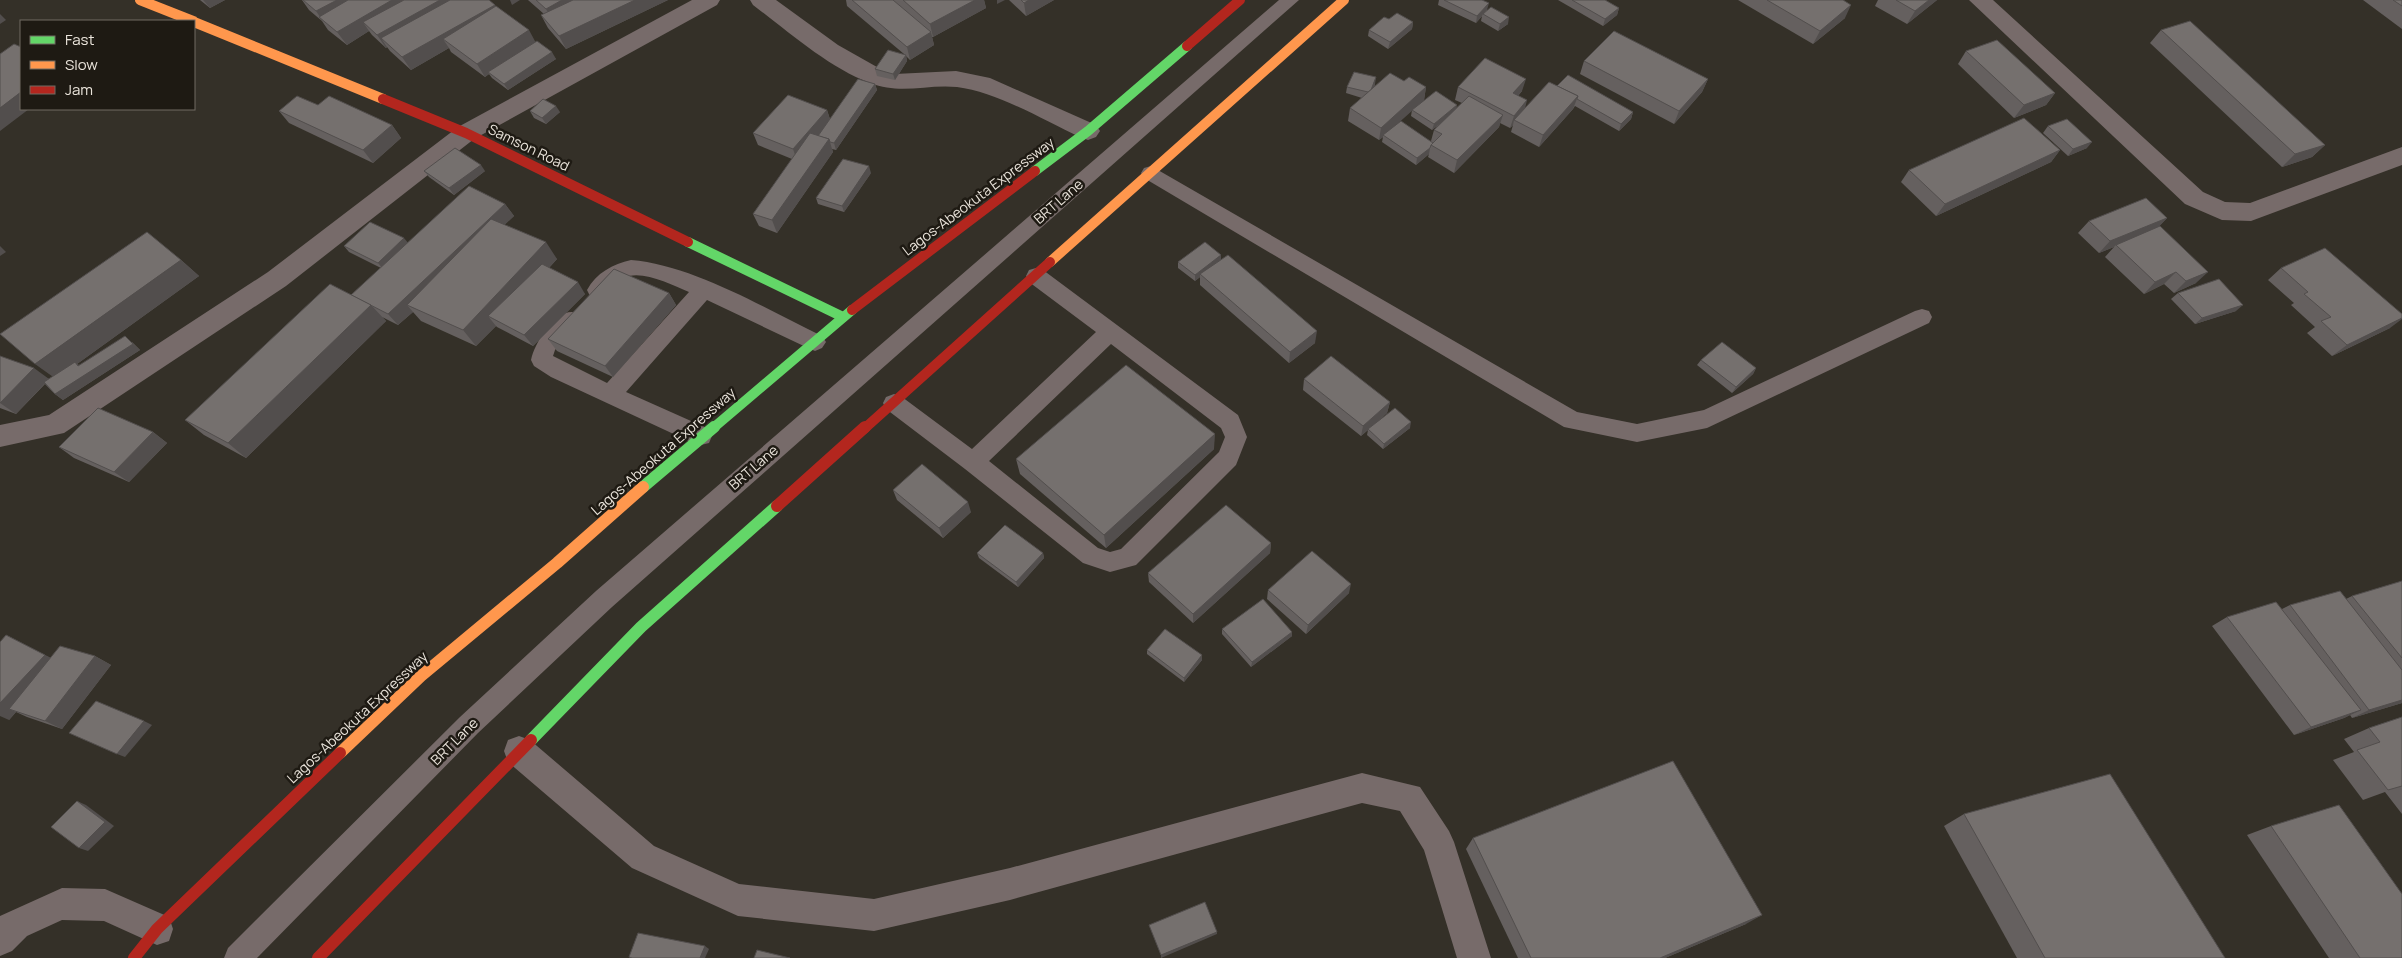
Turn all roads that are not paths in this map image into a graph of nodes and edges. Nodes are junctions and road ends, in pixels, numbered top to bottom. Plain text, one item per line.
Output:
1 (140, 0) edge
2 (708, 0) edge
3 (761, 0) edge
4 (1240, 0) edge
5 (1290, 0) edge
6 (1344, 0) edge
7 (1980, 0) edge
8 (190, 20) edge
9 (195, 22) edge
10 (1088, 131) junction
11 (466, 132) junction
12 (2402, 156) edge
13 (1151, 173) junction
14 (1036, 276) junction
15 (703, 290) junction
16 (843, 317) junction
17 (1922, 317) dead end
18 (1109, 333) junction
19 (815, 342) junction
20 (611, 393) junction
21 (894, 404) junction
22 (0, 436) edge
23 (701, 436) junction
24 (973, 462) junction
25 (525, 744) junction
26 (157, 929) junction
27 (0, 939) edge
28 (134, 958) edge
29 (238, 958) edge
30 (318, 958) edge
31 (1474, 958) edge

1 - 8 main road, Samson Road
2 - 11 street
3 - 10 street
4 - 10 main road, Lagos-Abeokuta Expressway
5 - 29 lane, BRT Lane
6 - 13 main road
7 - 12 street
9 - 11 main road, Samson Road
10 - 16 main road, Lagos-Abeokuta Expressway
11 - 16 main road, Samson Road
11 - 22 street
13 - 14 main road
13 - 17 lane
14 - 18 lane
14 - 21 main road
15 - 19 lane
15 - 20 lane
15 - 20 lane
16 - 19 main road, Lagos-Abeokuta Expressway
18 - 24 lane
18 - 24 lane
19 - 23 main road, Lagos-Abeokuta Expressway
20 - 23 lane
21 - 24 lane
21 - 25 main road
23 - 26 main road, Lagos-Abeokuta Expressway
25 - 30 main road
25 - 31 street
26 - 27 street
26 - 28 main road, Lagos-Abeokuta Expressway

